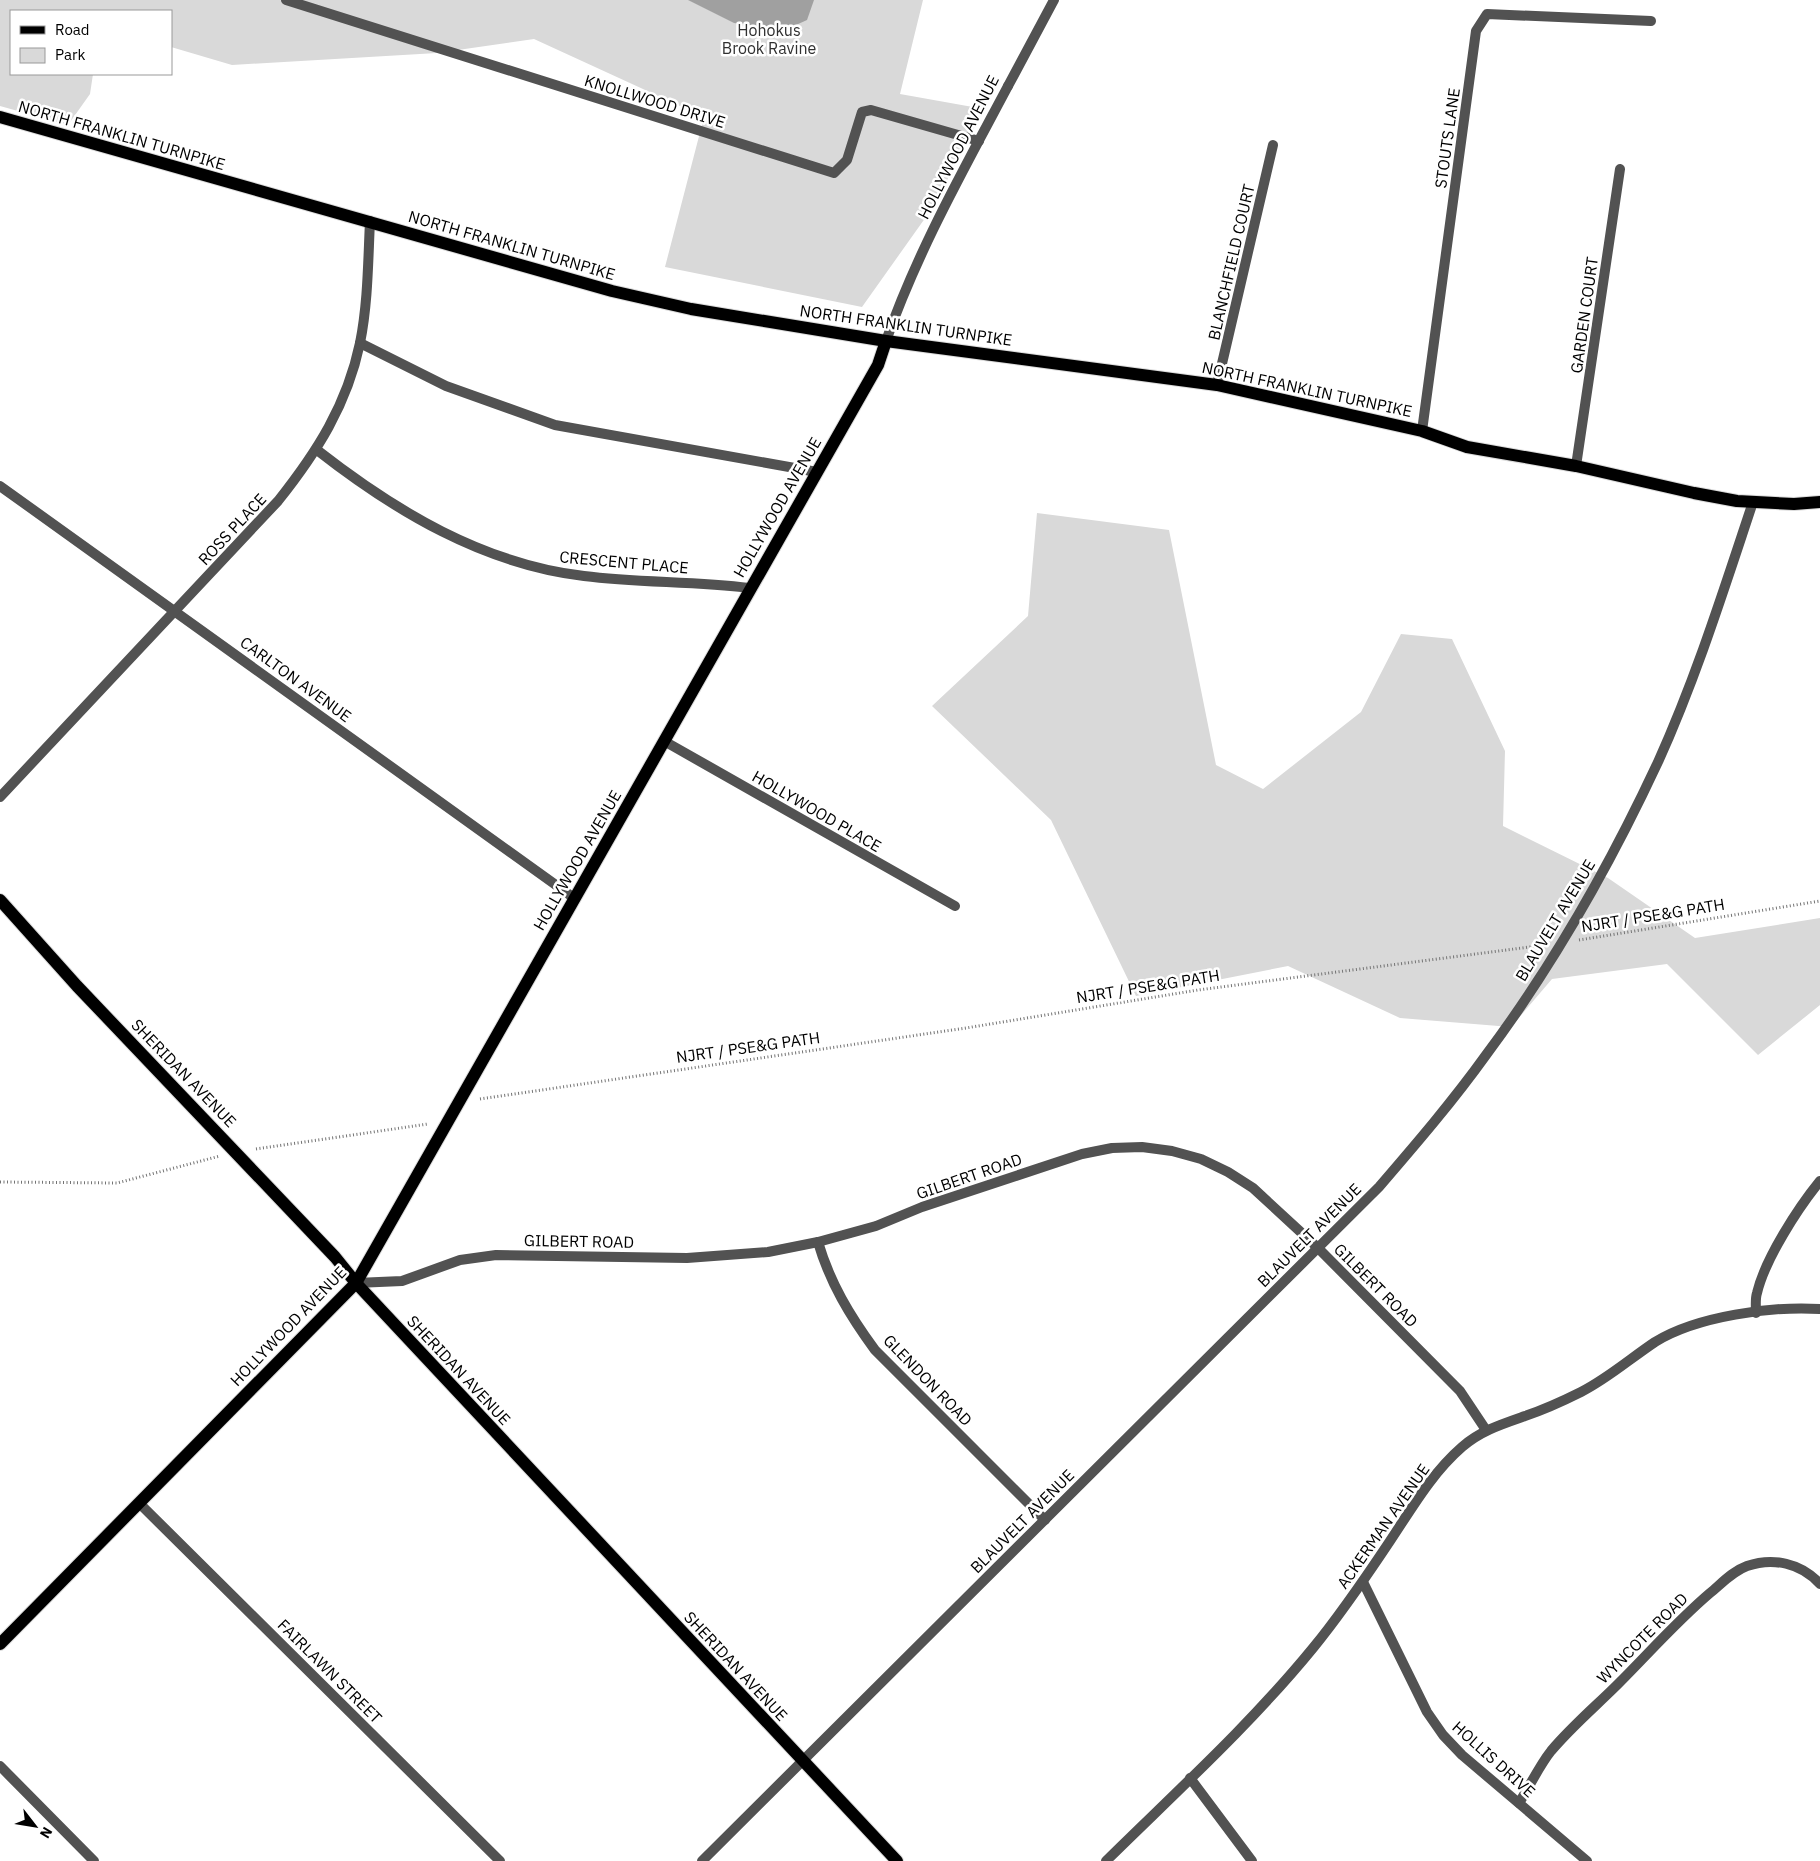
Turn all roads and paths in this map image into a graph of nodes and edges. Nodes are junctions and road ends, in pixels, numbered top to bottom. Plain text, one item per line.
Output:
1 (286, 0) edge
2 (1054, 0) edge
3 (1651, 21) dead end
4 (0, 117) edge
5 (979, 141) junction
6 (1273, 145) dead end
7 (1620, 168) dead end
8 (370, 221) junction
9 (886, 342) junction
10 (360, 343) junction
11 (1217, 385) junction
12 (1422, 431) junction
13 (317, 450) junction
14 (1576, 466) junction
15 (817, 472) junction
16 (0, 486) edge
17 (1753, 502) junction
18 (1820, 502) edge
19 (749, 588) junction
20 (176, 612) junction
21 (664, 741) junction
22 (0, 797) edge
23 (574, 898) junction
24 (0, 900) edge
25 (1820, 900) edge
26 (954, 906) dead end
27 (1561, 942) junction
28 (480, 1099) dead end
29 (428, 1124) dead end
30 (256, 1149) dead end
31 (220, 1156) dead end
32 (1820, 1180) edge
33 (0, 1182) edge
34 (818, 1242) junction
35 (1318, 1248) junction
36 (356, 1283) junction
37 (1820, 1309) edge
38 (1756, 1313) junction
39 (1486, 1430) junction
40 (139, 1503) junction
41 (1045, 1520) junction
42 (1363, 1582) junction
43 (1820, 1584) edge
44 (0, 1644) edge
45 (803, 1761) junction
46 (0, 1766) edge
47 (1190, 1778) junction
48 (1520, 1803) junction
49 (94, 1861) edge
50 (500, 1861) edge
51 (702, 1861) edge
52 (897, 1861) edge
53 (1106, 1861) edge
54 (1252, 1861) edge
55 (1587, 1861) edge

1 - 5 street, KNOLLWOOD DRIVE
2 - 5 street, HOLLYWOOD AVENUE
3 - 12 street, STOUTS LANE
4 - 8 main road, NORTH FRANKLIN TURNPIKE
5 - 9 street, HOLLYWOOD AVENUE
6 - 11 street, BLANCHFIELD COURT
7 - 14 street, GARDEN COURT
8 - 9 main road, NORTH FRANKLIN TURNPIKE
8 - 10 street, ROSS PLACE
9 - 11 main road, NORTH FRANKLIN TURNPIKE
9 - 15 main road, HOLLYWOOD AVENUE
10 - 13 street, ROSS PLACE
10 - 15 street
11 - 12 main road, NORTH FRANKLIN TURNPIKE
12 - 14 main road, NORTH FRANKLIN TURNPIKE
13 - 19 street, CRESCENT PLACE
13 - 20 street, ROSS PLACE
14 - 17 main road, NORTH FRANKLIN TURNPIKE
15 - 19 main road, HOLLYWOOD AVENUE
16 - 20 street, CARLTON AVENUE
17 - 18 main road, NORTH FRANKLIN TURNPIKE
17 - 27 street, BLAUVELT AVENUE
19 - 21 main road, HOLLYWOOD AVENUE
20 - 22 street, ROSS PLACE
20 - 23 street, CARLTON AVENUE
21 - 23 main road, HOLLYWOOD AVENUE
21 - 26 street, HOLLYWOOD PLACE
23 - 36 main road, HOLLYWOOD AVENUE
24 - 36 main road, SHERIDAN AVENUE
25 - 27 path, NJRT / PSE&G PATH
27 - 28 path, NJRT / PSE&G PATH
27 - 35 street, BLAUVELT AVENUE
29 - 30 path
31 - 33 path
32 - 38 street
34 - 35 street, GILBERT ROAD
34 - 36 street, GILBERT ROAD
34 - 41 street, GLENDON ROAD
35 - 39 street, GILBERT ROAD
35 - 41 street, BLAUVELT AVENUE
36 - 40 main road, HOLLYWOOD AVENUE
36 - 45 main road, SHERIDAN AVENUE
37 - 38 street, ACKERMAN AVENUE
38 - 39 street, ACKERMAN AVENUE
39 - 42 street, ACKERMAN AVENUE
40 - 44 main road, HOLLYWOOD AVENUE
40 - 50 street, FAIRLAWN STREET
41 - 45 street, BLAUVELT AVENUE
42 - 47 street, ACKERMAN AVENUE
42 - 48 street, HOLLIS DRIVE
43 - 48 street, WYNCOTE ROAD
45 - 51 street, BLAUVELT AVENUE
45 - 52 main road, SHERIDAN AVENUE
46 - 49 street
47 - 53 street, ACKERMAN AVENUE
47 - 54 street
48 - 55 street, HOLLIS DRIVE

